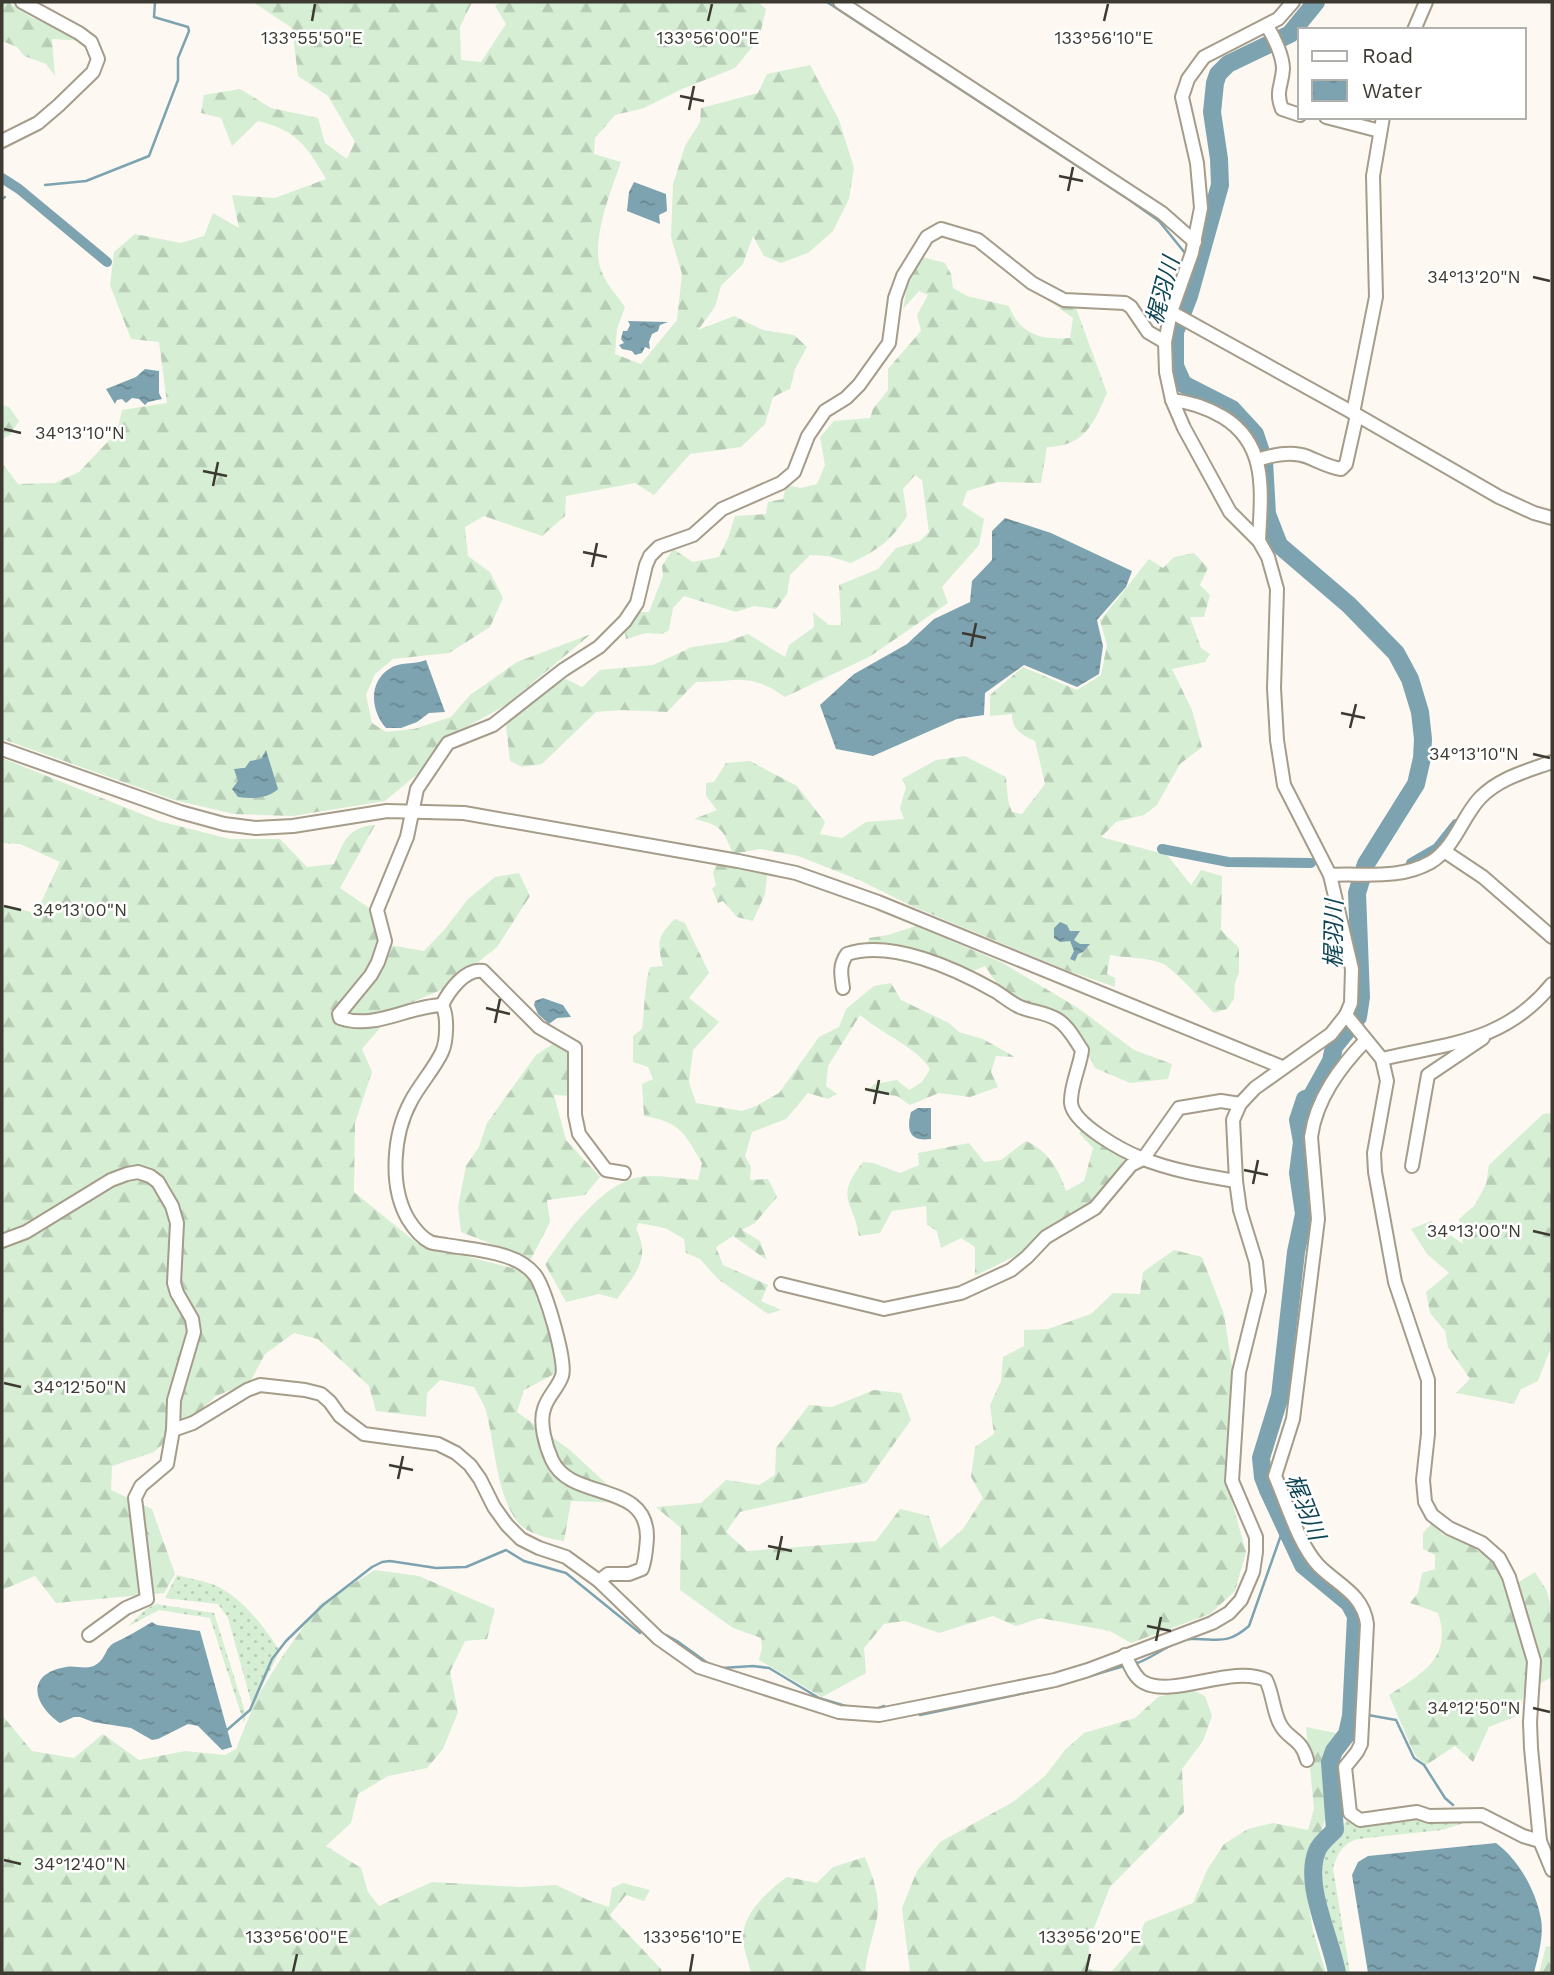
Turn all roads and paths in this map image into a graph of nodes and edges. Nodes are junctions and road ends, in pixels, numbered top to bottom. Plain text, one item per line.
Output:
1 (22, 2) edge
2 (840, 2) edge
3 (1293, 2) edge
4 (1426, 2) edge
5 (1414, 28) edge
6 (1269, 29) junction
7 (1298, 115) edge
8 (1334, 119) edge
9 (1383, 119) edge
10 (1380, 131) junction
11 (2, 141) edge
12 (1195, 242) junction
13 (1173, 313) junction
14 (1165, 342) junction
15 (1172, 400) junction
16 (1355, 414) junction
17 (1258, 459) junction
18 (1552, 518) edge
19 (1258, 541) junction
20 (2, 749) edge
21 (1552, 762) edge
22 (411, 812) junction
23 (1444, 851) junction
24 (1330, 875) junction
25 (1552, 937) edge
26 (1552, 984) edge
27 (844, 988) dead end
28 (442, 1005) junction
29 (1348, 1019) junction
30 (1489, 1034) junction
31 (1365, 1038) junction
32 (1382, 1059) junction
33 (1282, 1067) junction
34 (1240, 1104) junction
35 (1143, 1159) junction
36 (1412, 1166) dead end
37 (624, 1173) dead end
38 (1236, 1181) junction
39 (2, 1241) edge
40 (781, 1284) dead end
41 (173, 1430) junction
42 (599, 1581) junction
43 (89, 1635) dead end
44 (1128, 1662) junction
45 (1307, 1760) dead end
46 (1540, 1841) junction
47 (1552, 1870) edge

1 - 11 street
2 - 12 street
3 - 6 street
4 - 5 street
6 - 7 street
6 - 12 street
8 - 10 street
9 - 10 street
10 - 16 street
12 - 13 street
13 - 14 street
13 - 16 street
14 - 15 street
14 - 22 street
15 - 17 street
15 - 19 street
16 - 17 street
16 - 18 street
17 - 19 street
19 - 24 street
20 - 22 street
21 - 23 street
22 - 28 street
22 - 33 street
23 - 24 street
23 - 25 street
24 - 29 street
26 - 30 street
27 - 35 street
28 - 37 street
28 - 42 street
29 - 31 street
29 - 33 street
30 - 32 street
30 - 36 street
31 - 32 street
31 - 46 street
32 - 46 street
33 - 34 street
34 - 35 street
34 - 38 street
35 - 38 street
35 - 40 street
38 - 44 street
39 - 41 street
41 - 42 street
41 - 43 street
42 - 44 street
44 - 45 street
46 - 47 street

